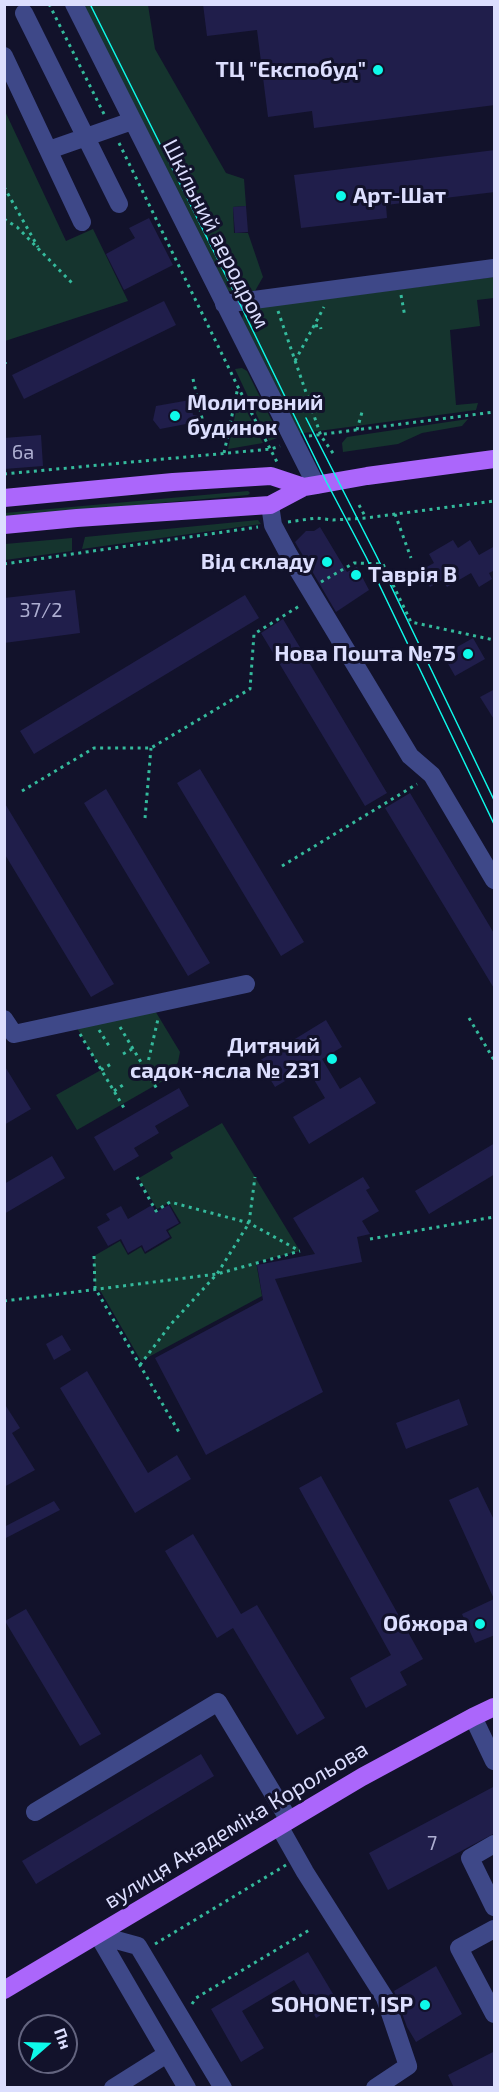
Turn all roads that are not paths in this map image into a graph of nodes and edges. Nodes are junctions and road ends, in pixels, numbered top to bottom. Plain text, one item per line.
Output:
1 (74, 4) edge
2 (24, 13) dead end
3 (4, 56) edge
4 (132, 121) junction
5 (86, 138) junction
6 (49, 150) junction
7 (119, 204) dead end
8 (82, 222) dead end
9 (495, 268) edge
10 (224, 304) junction
11 (495, 459) edge
12 (310, 486) junction
13 (4, 498) edge
14 (270, 505) junction
15 (4, 525) edge
16 (495, 880) edge
17 (246, 984) dead end
18 (9, 1027) edge
19 (495, 1707) edge
20 (473, 1717) junction
21 (495, 1761) edge
22 (35, 1812) dead end
23 (284, 1823) junction
24 (495, 1844) edge
25 (495, 1907) edge
26 (495, 1929) edge
27 (98, 1935) junction
28 (4, 1990) edge
29 (495, 2014) edge
30 (182, 2020) junction
31 (156, 2035) junction
32 (167, 2054) junction
33 (113, 2088) edge
34 (187, 2088) edge
35 (223, 2088) edge
36 (375, 2088) edge

1 - 4 street, Шкільний аеродром
2 - 5 street
3 - 6 street
4 - 5 street
4 - 10 street, Шкільний аеродром
5 - 6 street
5 - 7 street
6 - 8 street
9 - 10 street
10 - 12 street, Шкільний аеродром
11 - 12 main road
12 - 13 main road
12 - 14 main road
14 - 15 main road
14 - 16 street
17 - 18 street
19 - 20 main road, вулиця Академіка Корольова
20 - 21 street
20 - 23 main road, вулиця Академіка Корольова
22 - 23 street
23 - 27 main road, вулиця Академіка Корольова
23 - 36 street
24 - 25 street
26 - 29 street
27 - 28 main road, вулиця Академіка Корольова
27 - 30 street
27 - 31 street
30 - 31 street
30 - 35 street
31 - 32 street
32 - 33 street
32 - 34 street

